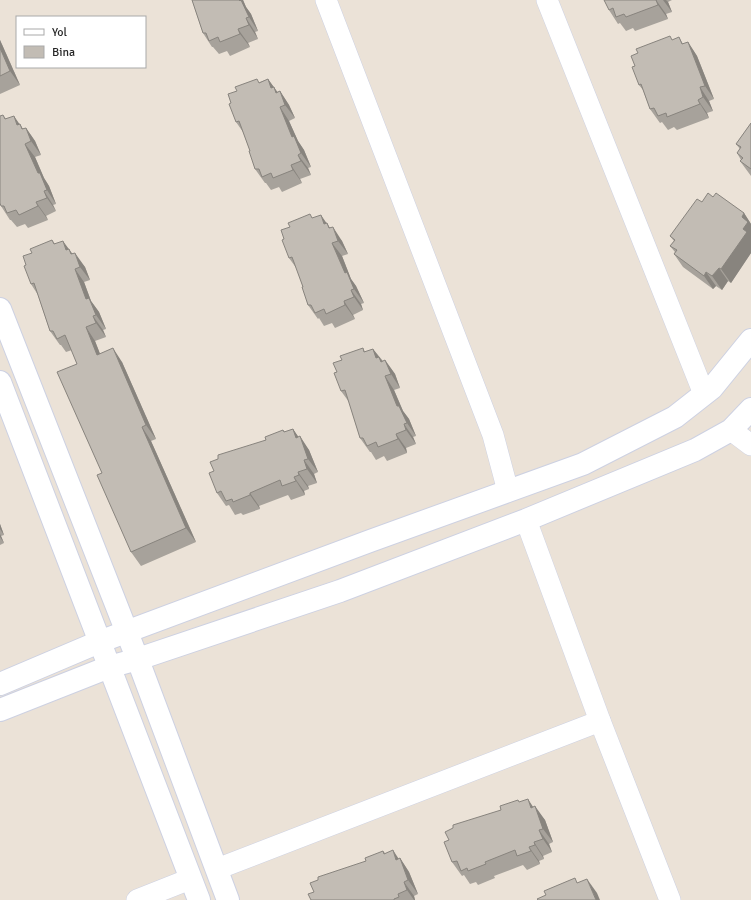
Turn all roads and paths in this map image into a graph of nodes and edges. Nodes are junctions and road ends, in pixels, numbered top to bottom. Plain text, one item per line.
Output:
1 (326, 0) edge
2 (547, 0) edge
3 (0, 309) edge
4 (751, 340) edge
5 (0, 382) edge
6 (704, 394) junction
7 (751, 409) edge
8 (731, 430) junction
9 (751, 445) edge
10 (508, 491) junction
11 (526, 520) junction
12 (127, 632) junction
13 (99, 642) junction
14 (138, 659) junction
15 (109, 667) junction
16 (0, 684) edge
17 (0, 710) edge
18 (600, 722) junction
19 (217, 870) junction
20 (190, 879) junction
21 (136, 900) edge
22 (199, 900) edge
23 (228, 900) edge
24 (670, 900) edge

1 - 10 street
2 - 6 street
3 - 12 street
4 - 6 street
5 - 13 street
6 - 10 street
7 - 8 street
8 - 9 street
8 - 11 street
10 - 12 street
11 - 14 street
11 - 18 street
12 - 13 street
12 - 14 street
13 - 15 street
13 - 16 street
14 - 15 street
14 - 19 street
15 - 17 street
15 - 20 street
18 - 19 street
18 - 24 street
19 - 23 street
20 - 21 street
20 - 22 street

